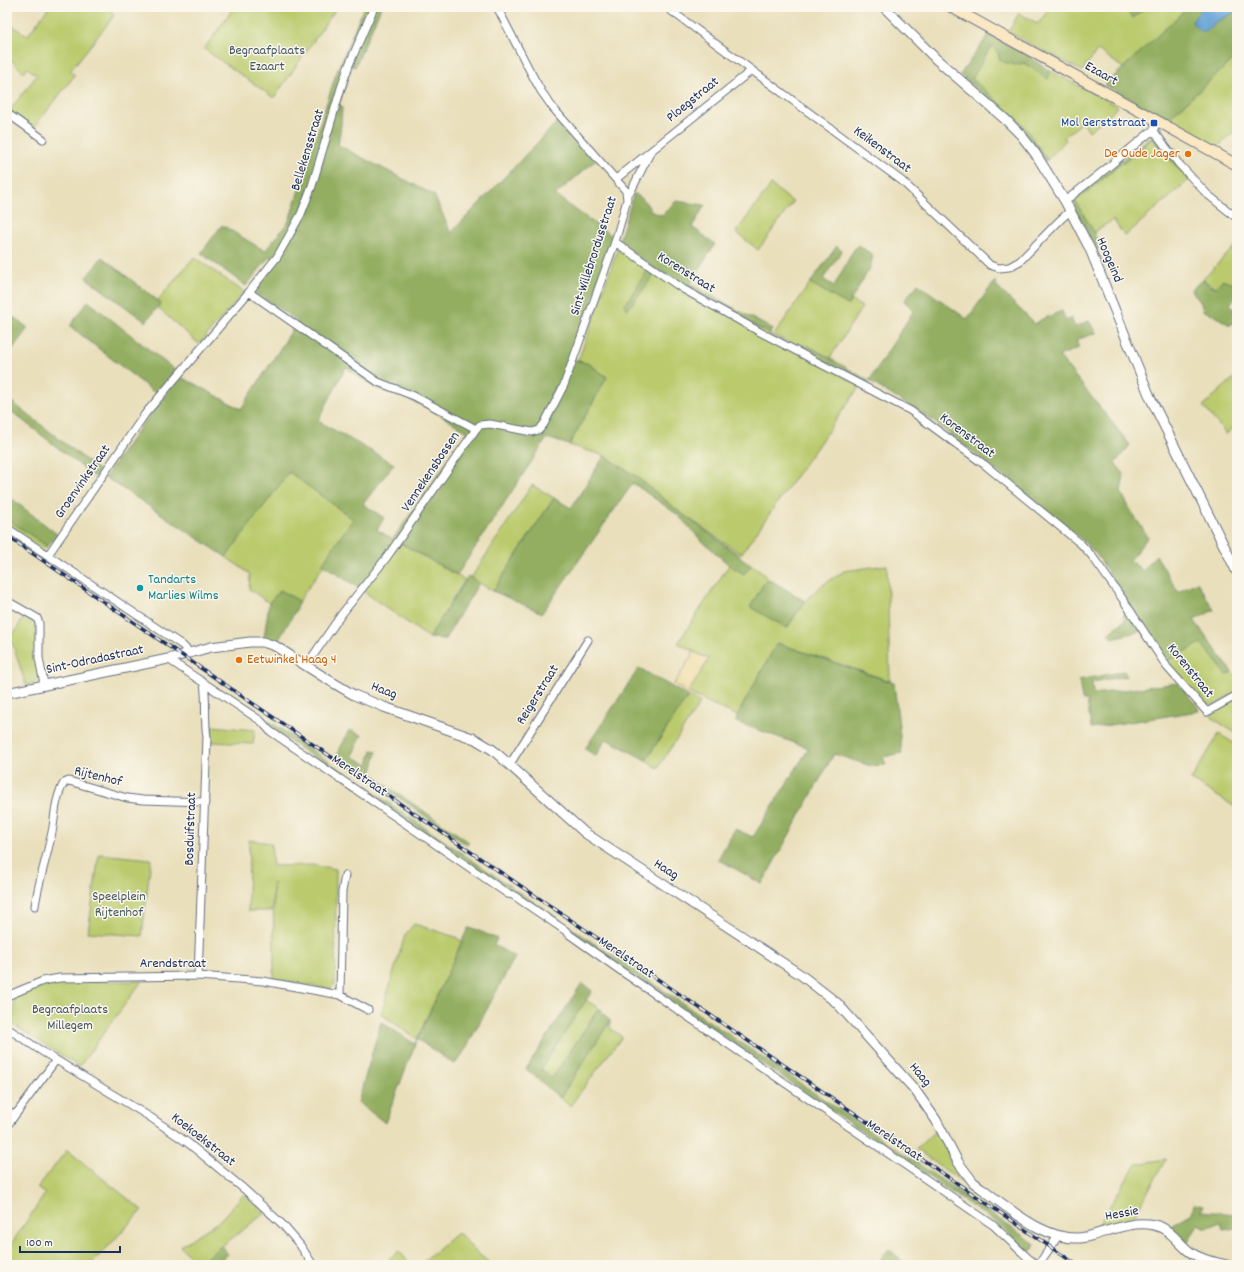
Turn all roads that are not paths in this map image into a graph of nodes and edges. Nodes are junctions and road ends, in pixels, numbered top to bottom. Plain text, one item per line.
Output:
1 (374, 7) edge
2 (497, 7) edge
3 (666, 7) edge
4 (884, 7) edge
5 (950, 7) edge
6 (752, 70) junction
7 (7, 113) edge
8 (1155, 126) junction
9 (43, 139) dead end
10 (651, 151) junction
11 (1237, 165) edge
12 (616, 179) junction
13 (627, 195) junction
14 (1064, 201) junction
15 (1070, 211) junction
16 (1237, 218) edge
17 (615, 242) junction
18 (249, 292) junction
19 (476, 428) junction
20 (7, 528) edge
21 (48, 555) junction
22 (1237, 572) edge
23 (7, 601) edge
24 (588, 640) dead end
25 (189, 652) junction
26 (168, 659) junction
27 (306, 666) junction
28 (204, 683) junction
29 (44, 684) junction
30 (7, 693) edge
31 (1237, 695) edge
32 (510, 764) junction
33 (205, 802) junction
34 (345, 875) dead end
35 (35, 906) dead end
36 (198, 976) junction
37 (340, 994) junction
38 (7, 996) edge
39 (368, 1010) dead end
40 (7, 1028) edge
41 (56, 1060) junction
42 (7, 1111) edge
43 (15, 1115) junction
44 (7, 1126) edge
45 (1058, 1236) junction
46 (313, 1265) edge
47 (1227, 1265) edge

1 - 18 street, Bellekensstraat
2 - 12 street, Sint-Willebrordusstraat
3 - 6 street, Keikenstraat
4 - 14 street, Hoogeind
5 - 8 main road, Ezaart
6 - 10 street, Ploegstraat
6 - 15 street, Keikenstraat
7 - 9 street
8 - 11 main road, Ezaart
8 - 14 street
8 - 16 street
10 - 12 street, Ploegstraat
10 - 13 street, Ploegstraat
12 - 13 street, Sint-Willebrordusstraat
13 - 17 street, Sint-Willebrordusstraat
14 - 15 street, Hoogeind
15 - 22 street, Hoogeind
17 - 19 street, Sint-Willebrordusstraat
17 - 31 street, Korenstraat
18 - 19 street, Vennekensbossen
18 - 21 street, Groenvinkstraat
19 - 27 street, Vennekensbossen
20 - 21 street
21 - 25 street
23 - 29 street
24 - 32 street, Reigerstraat
25 - 26 street, Sint-Odradastraat
25 - 27 street, Haag
26 - 28 street, Merelstraat
26 - 29 street, Sint-Odradastraat
27 - 32 street, Haag
28 - 33 street, Bosduifstraat
28 - 45 street, Merelstraat
29 - 30 street, Sint-Odradastraat
32 - 45 street, Haag
33 - 35 street, Rijtenhof
33 - 36 street, Bosduifstraat
34 - 37 street
36 - 37 street, Arendstraat
36 - 38 street, Arendstraat
37 - 39 street, Arendstraat
40 - 41 street, Koekoekstraat
41 - 43 street
41 - 46 street, Koekoekstraat
42 - 43 street
43 - 44 street
45 - 47 street, Hessie

